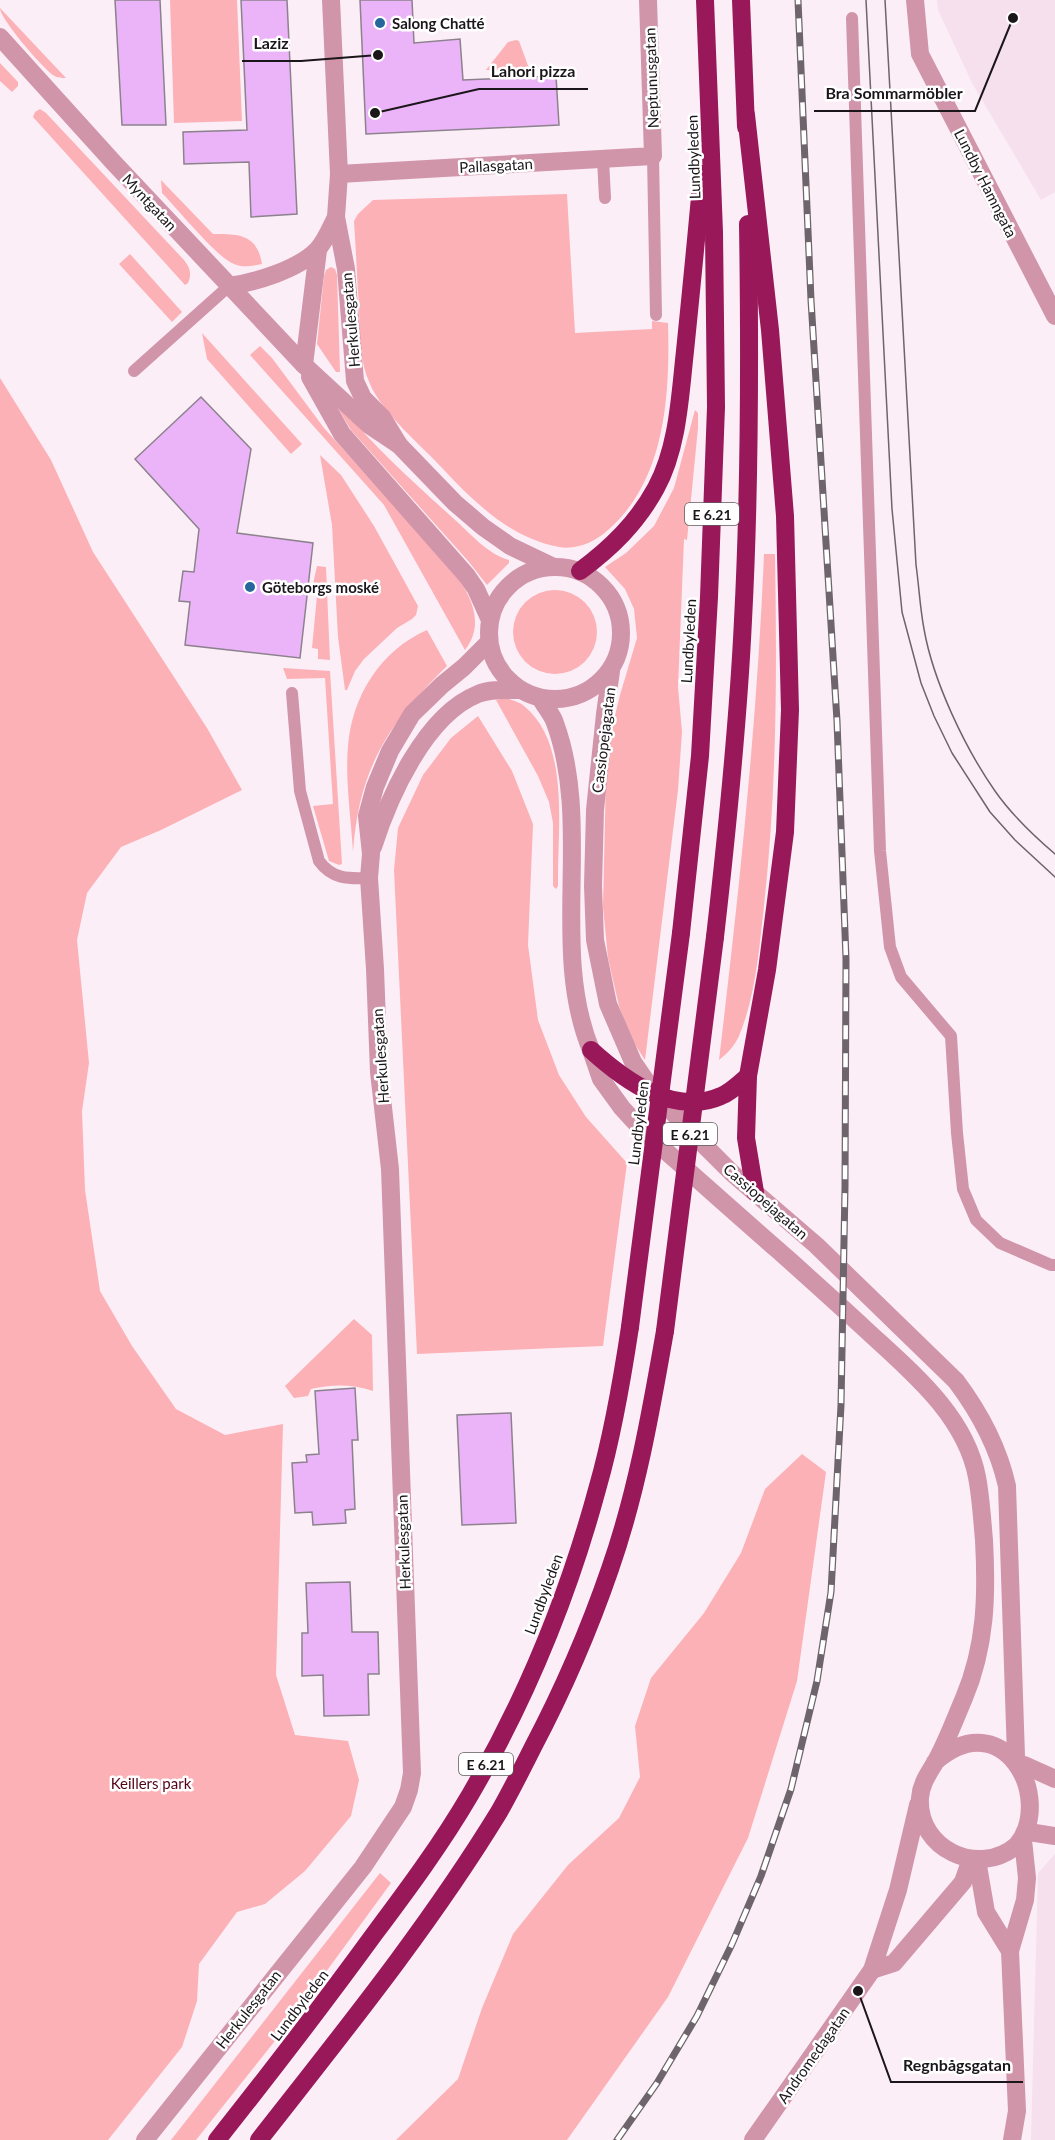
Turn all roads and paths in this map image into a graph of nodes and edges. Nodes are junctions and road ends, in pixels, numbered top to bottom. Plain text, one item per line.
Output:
1 (331, 0) edge
2 (648, 0) edge
3 (705, 0) edge
4 (741, 0) edge
5 (915, 0) edge
6 (852, 18) dead end
7 (0, 37) edge
8 (709, 94) junction
9 (746, 115) junction
10 (653, 156) junction
11 (603, 159) junction
12 (339, 174) junction
13 (605, 198) dead end
14 (336, 217) junction
15 (318, 250) junction
16 (229, 286) junction
17 (1050, 299) edge
18 (656, 315) dead end
19 (1055, 316) edge
20 (304, 365) junction
21 (134, 371) dead end
22 (399, 445) junction
23 (554, 567) junction
24 (580, 571) junction
25 (490, 621) junction
26 (489, 642) junction
27 (611, 671) junction
28 (519, 690) junction
29 (291, 693) dead end
30 (541, 699) junction
31 (371, 854) junction
32 (369, 878) junction
33 (591, 1050) junction
34 (748, 1076) junction
35 (655, 1094) junction
36 (755, 1192) junction
37 (1055, 1265) edge
38 (1020, 1760) junction
39 (935, 1762) junction
40 (1055, 1779) edge
41 (920, 1797) junction
42 (1026, 1836) junction
43 (1055, 1836) edge
44 (974, 1860) junction
45 (1010, 1951) junction
46 (872, 1970) junction
47 (145, 2140) edge
48 (217, 2140) edge
49 (259, 2140) edge
50 (753, 2140) edge
51 (1012, 2140) edge

1 - 12 street, Herkulesgatan
2 - 10 street, Neptunusgatan
3 - 8 highway, Lundbyleden / E 6.21
4 - 9 highway, E 6.21
5 - 17 street, Lundby Hamngata
6 - 37 lane
7 - 16 street, Myntgatan
8 - 24 highway
8 - 48 highway, Lundbyleden / E 6.21, bridge
9 - 34 highway
9 - 49 highway, E 6.21, bridge
10 - 11 street, Pallasgatan
10 - 18 lane
11 - 12 street, Pallasgatan
11 - 13 lane
12 - 14 street, Herkulesgatan
14 - 15 street, Herkulesgatan
14 - 22 street, Herkulesgatan
15 - 16 street
15 - 20 street, Herkulesgatan
16 - 20 street, Myntgatan
16 - 21 lane
17 - 19 street, Lundby Hamngata
20 - 22 street, Myntgatan
20 - 25 street, Myntgatan
22 - 23 street, Myntgatan
23 - 24 street
23 - 25 street
24 - 27 street
25 - 26 street
26 - 28 street
26 - 31 street, Herkulesgatan
27 - 30 street
27 - 35 street, Cassiopejagatan
28 - 30 street
28 - 31 street, Herkulesgatan
29 - 32 lane
30 - 33 street, Cassiopejagatan
31 - 32 street, Herkulesgatan
32 - 47 street, Herkulesgatan
33 - 35 highway
33 - 39 street, Cassiopejagatan
34 - 35 highway
34 - 36 highway
35 - 36 street, Cassiopejagatan
36 - 38 street, Cassiopejagatan
38 - 39 street
38 - 40 street
38 - 42 street
39 - 41 street
41 - 44 street
41 - 46 street, Andromedagatan
42 - 43 street
42 - 44 street
42 - 45 street
44 - 45 street
44 - 46 street
45 - 51 street
46 - 50 street, Andromedagatan

